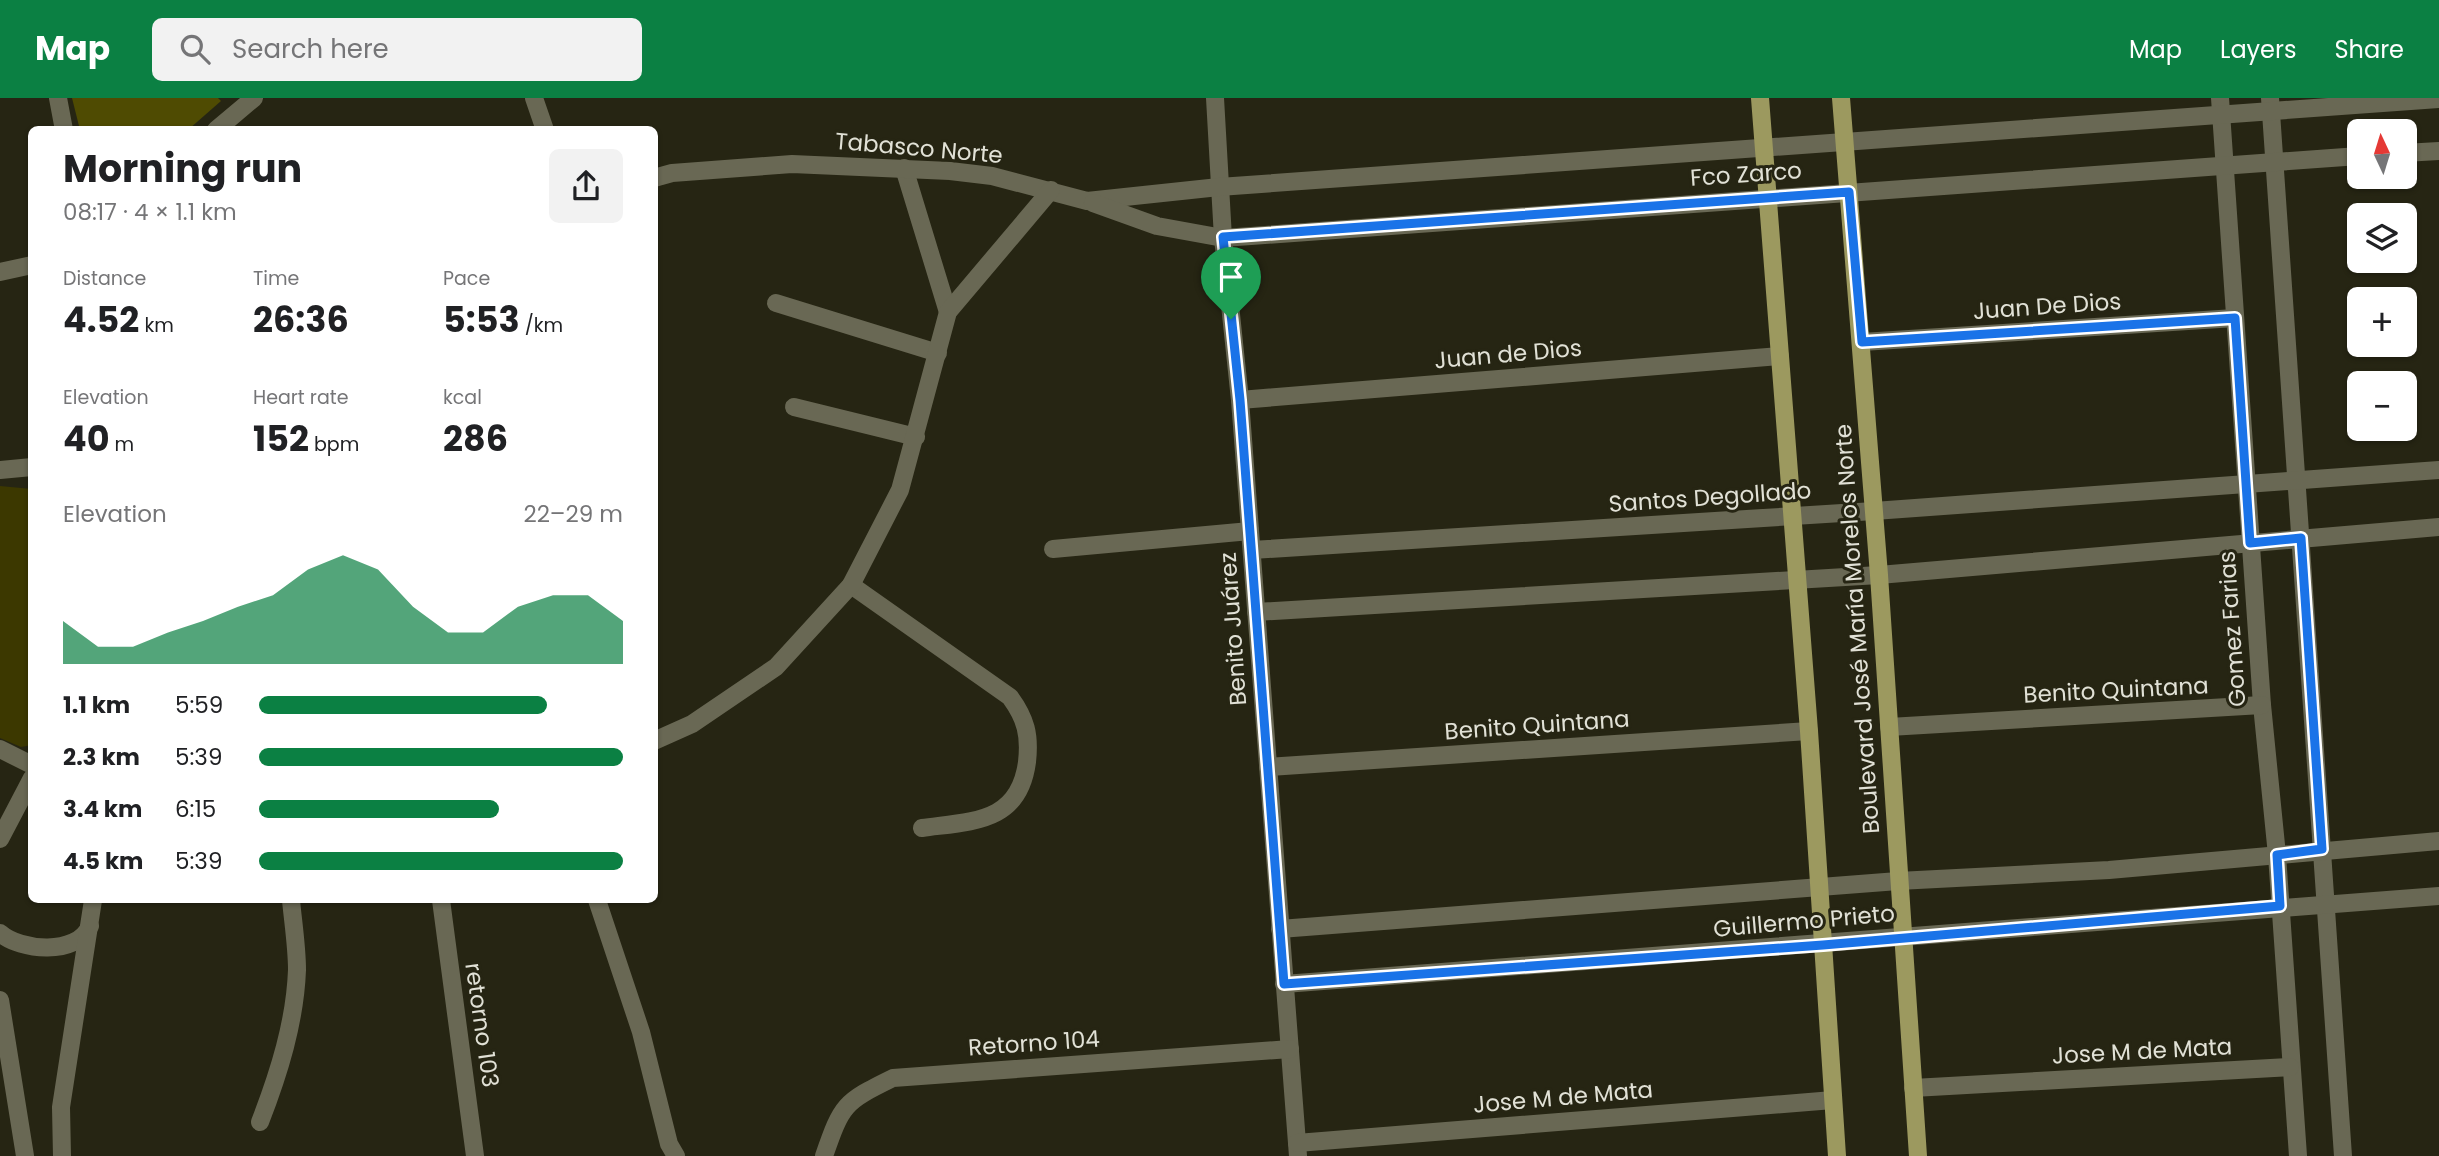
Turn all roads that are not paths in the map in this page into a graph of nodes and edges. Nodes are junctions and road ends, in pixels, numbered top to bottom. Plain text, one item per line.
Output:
1 (58, 98) edge
2 (254, 98) edge
3 (534, 98) edge
4 (1215, 98) edge
5 (1760, 98) edge
6 (1841, 98) edge
7 (2439, 99) edge
8 (2270, 105) edge
9 (2220, 107) edge
10 (63, 126) edge
11 (221, 126) edge
12 (544, 126) edge
13 (1845, 142) junction
14 (1764, 148) junction
15 (2439, 151) edge
16 (2417, 152) edge
17 (2347, 157) edge
18 (2273, 160) junction
19 (2224, 163) junction
20 (904, 169) junction
21 (658, 176) edge
22 (1219, 187) junction
23 (1051, 191) junction
24 (1849, 192) junction
25 (1768, 196) junction
26 (1087, 201) junction
27 (1223, 237) junction
28 (28, 266) edge
29 (0, 272) edge
30 (776, 303) dead end
31 (948, 312) junction
32 (2235, 318) junction
33 (1862, 342) junction
34 (938, 353) junction
35 (1780, 356) junction
36 (1240, 400) junction
37 (794, 407) dead end
38 (916, 437) junction
39 (28, 467) edge
40 (0, 470) edge
41 (2439, 470) edge
42 (2297, 480) junction
43 (2247, 483) junction
44 (1874, 512) junction
45 (1792, 516) junction
46 (2439, 527) edge
47 (1250, 530) junction
48 (2301, 538) junction
49 (2250, 543) junction
50 (1053, 549) dead end
51 (1252, 550) junction
52 (1879, 575) junction
53 (1797, 580) junction
54 (851, 585) junction
55 (1256, 612) junction
56 (2262, 705) junction
57 (1889, 727) junction
58 (1809, 732) junction
59 (658, 739) edge
60 (0, 749) edge
61 (28, 763) edge
62 (1268, 767) junction
63 (28, 786) edge
64 (922, 828) dead end
65 (0, 839) edge
66 (2439, 841) edge
67 (2322, 849) junction
68 (2277, 855) junction
69 (1898, 881) junction
70 (1818, 888) junction
71 (2439, 896) edge
72 (92, 903) edge
73 (101, 903) edge
74 (291, 903) edge
75 (441, 903) edge
76 (598, 903) edge
77 (2328, 903) junction
78 (2280, 906) junction
79 (1280, 929) junction
80 (0, 933) edge
81 (87, 933) junction
82 (1902, 938) junction
83 (1823, 945) junction
84 (1284, 984) junction
85 (0, 1000) edge
86 (1290, 1049) junction
87 (2290, 1067) junction
88 (7, 1077) edge
89 (1913, 1088) junction
90 (1833, 1100) junction
91 (260, 1122) dead end
92 (1298, 1149) edge
93 (672, 1152) edge
94 (24, 1156) edge
95 (62, 1156) edge
96 (475, 1156) edge
97 (824, 1156) edge
98 (1837, 1156) edge
99 (1918, 1156) edge
100 (2298, 1156) edge
101 (2343, 1156) edge

1 - 10 street
2 - 11 street
3 - 12 street
4 - 22 street, Benito Juárez
5 - 14 main road
6 - 13 main road, Boulevard José María Morelos Norte
7 - 8 street, Fco Zarco
8 - 9 street, Fco Zarco
8 - 18 street
9 - 13 street, Fco Zarco
9 - 19 street, Gomez Farias
13 - 14 street, Fco Zarco
13 - 24 main road, Boulevard José María Morelos Norte
14 - 22 street, Fco Zarco
14 - 25 main road
15 - 16 street
17 - 18 street, Fco Zarco
18 - 19 street, Fco Zarco
18 - 42 street
19 - 24 street, Fco Zarco
19 - 32 street, Gomez Farias
20 - 21 street, Tabasco Norte
20 - 23 street, Tabasco Norte
20 - 31 street
22 - 26 street, Tabasco Norte
22 - 27 street, Benito Juárez
23 - 26 street, Tabasco Norte
23 - 31 street
24 - 25 street, Fco Zarco
24 - 33 main road, Boulevard José María Morelos Norte
25 - 27 street, Fco Zarco
25 - 35 main road
26 - 27 street, Fco Zarco
27 - 36 street, Benito Juárez
28 - 29 street
30 - 34 street
31 - 34 street
32 - 33 street, Juan De Dios
32 - 43 street, Gomez Farias
33 - 44 main road, Boulevard José María Morelos Norte
34 - 38 street
35 - 36 street, Juan de Dios
35 - 45 main road
36 - 47 street, Benito Juárez
37 - 38 street
38 - 54 street
39 - 40 street
41 - 42 street, Santos Degollado
42 - 43 street, Santos Degollado
42 - 48 street
43 - 44 street, Santos Degollado
43 - 49 street, Gomez Farias
44 - 45 street, Santos Degollado
44 - 52 main road, Boulevard José María Morelos Norte
45 - 51 street, Santos Degollado
45 - 53 main road
46 - 48 street
47 - 50 street
47 - 51 street, Benito Juárez
48 - 49 street
48 - 67 street
49 - 52 street
49 - 56 street, Gomez Farias
51 - 55 street, Benito Juárez
52 - 53 street
52 - 57 main road, Boulevard José María Morelos Norte
53 - 55 street
53 - 58 main road
54 - 59 street
54 - 64 street
55 - 62 street, Benito Juárez
56 - 57 street, Benito Quintana
56 - 68 street, Gomez Farias
57 - 69 main road, Boulevard José María Morelos Norte
58 - 62 street, Benito Quintana
58 - 70 main road
60 - 61 street
62 - 79 street, Benito Juárez
63 - 65 street
66 - 67 street, Guillermo Prieto
67 - 68 street, Guillermo Prieto
67 - 77 street
68 - 69 street, Guillermo Prieto
68 - 78 street, Gomez Farias
69 - 70 street, Guillermo Prieto
69 - 82 main road, Boulevard José María Morelos Norte
70 - 79 street, Guillermo Prieto
70 - 83 main road
71 - 77 street, Guillermo Prieto
72 - 81 street
73 - 81 street
74 - 91 street
75 - 96 street, retorno 103
76 - 93 street
77 - 78 street, Guillermo Prieto
77 - 101 street
78 - 82 street, Guillermo Prieto
78 - 87 street, Gomez Farias
79 - 84 street, Benito Juárez
80 - 81 street
81 - 95 street
82 - 83 street, Guillermo Prieto
82 - 89 main road, Boulevard José María Morelos Norte
83 - 84 street, Guillermo Prieto
83 - 90 main road
84 - 86 street, Benito Juárez
85 - 88 street
86 - 92 street, Benito Juárez
86 - 97 street, Retorno 104
87 - 89 street, Jose M de Mata
87 - 100 street, Gomez Farias
88 - 94 street
89 - 99 main road, Boulevard José María Morelos Norte
90 - 92 street, Jose M de Mata
90 - 98 main road

